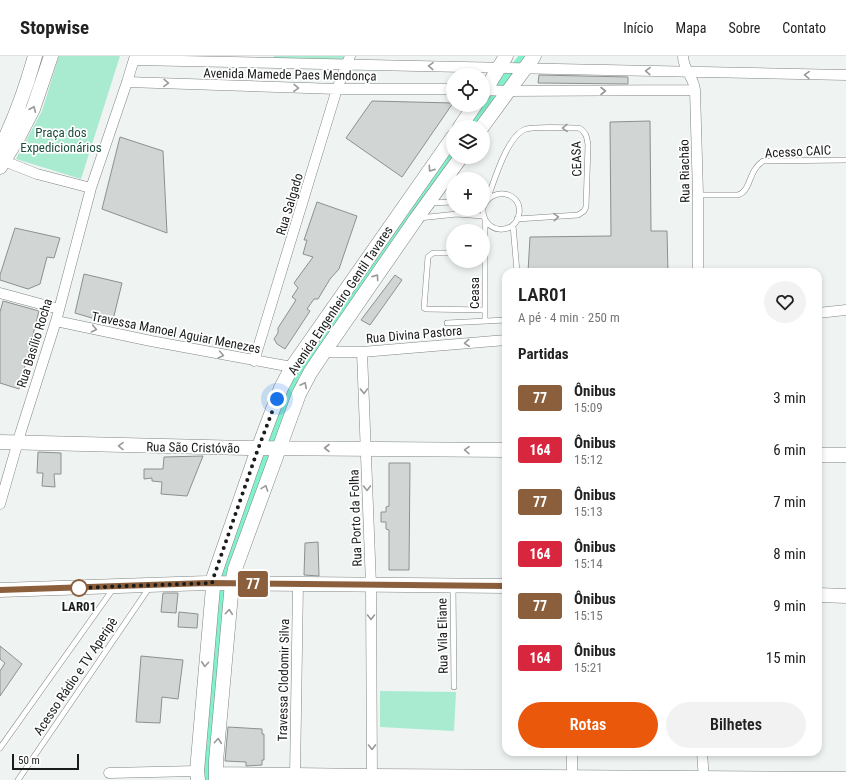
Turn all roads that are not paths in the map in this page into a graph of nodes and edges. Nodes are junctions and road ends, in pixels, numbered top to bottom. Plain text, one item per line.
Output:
1 (35, 56) edge
2 (51, 56) edge
3 (534, 56) edge
4 (683, 56) edge
5 (134, 58) edge
6 (264, 60) edge
7 (348, 60) edge
8 (502, 64) edge
9 (523, 68) junction
10 (687, 72) junction
11 (846, 75) edge
12 (127, 82) junction
13 (490, 83) edge
14 (337, 89) junction
15 (446, 89) edge
16 (695, 90) junction
17 (490, 91) edge
18 (506, 91) junction
19 (487, 120) edge
20 (446, 147) edge
21 (1, 159) edge
22 (846, 160) edge
23 (456, 164) edge
24 (91, 188) junction
25 (490, 192) edge
26 (698, 195) junction
27 (490, 197) edge
28 (446, 202) edge
29 (428, 203) junction
30 (484, 218) junction
31 (416, 219) junction
32 (517, 219) junction
33 (484, 224) edge
34 (513, 225) junction
35 (446, 254) edge
36 (484, 268) edge
37 (517, 268) edge
38 (698, 268) edge
39 (0, 293) edge
40 (59, 309) junction
41 (485, 310) junction
42 (846, 310) edge
43 (822, 313) edge
44 (502, 320) edge
45 (56, 321) junction
46 (485, 321) junction
47 (447, 323) dead end
48 (502, 340) edge
49 (324, 352) junction
50 (362, 352) junction
51 (254, 361) junction
52 (292, 367) junction
53 (0, 442) edge
54 (18, 444) junction
55 (279, 448) junction
56 (259, 449) junction
57 (366, 449) junction
58 (502, 450) edge
59 (822, 455) edge
60 (846, 455) edge
61 (0, 504) edge
62 (223, 583) junction
63 (150, 585) junction
64 (298, 585) junction
65 (371, 585) junction
66 (453, 585) junction
67 (502, 586) edge
68 (115, 587) junction
69 (0, 590) edge
70 (822, 595) edge
71 (846, 596) edge
72 (454, 687) dead end
73 (0, 748) edge
74 (572, 756) edge
75 (702, 756) edge
76 (109, 773) dead end
77 (294, 775) junction
78 (197, 776) edge
79 (216, 777) edge
80 (372, 778) edge
81 (572, 778) edge
82 (846, 778) edge
83 (704, 779) edge
84 (18, 780) edge

1 - 21 main road
21 -> 2 main road
3 - 9 main road
4 - 10 street, Rua Riachão
5 - 6 street, Avenida Mamede Paes Mendonça
5 - 12 street
6 - 7 street, Avenida Mamede Paes Mendonça
8 -> 7 street, Avenida Mamede Paes Mendonça
7 - 14 street, Rua Salgado
8 - 9 street, Avenida Mamede Paes Mendonça
8 - 13 main road
10 -> 9 street, Avenida Mamede Paes Mendonça
9 - 18 main road
11 -> 10 street, Avenida Mamede Paes Mendonça
10 - 16 street, Rua Riachão
12 -> 14 street, Avenida Mamede Paes Mendonça
12 - 24 street
14 - 15 street, Avenida Mamede Paes Mendonça
14 - 51 street, Rua Salgado
18 -> 16 street
16 - 26 street, Rua Riachão
17 - 18 street
18 - 19 main road
20 -> 52 main road, Avenida Engenheiro Gentil Tavares
21 - 24 street
22 - 26 lane, Acesso CAIC
23 - 29 main road, Avenida Engenheiro Gentil Tavares
24 - 40 street, Rua Basílio Rocha
32 -> 25 lane, CEASA
26 - 38 street, Rua Riachão
27 - 32 lane
28 - 29 lane
29 - 31 main road, Avenida Engenheiro Gentil Tavares
30 - 31 lane
30 - 33 lane, Ceasa
30 - 34 lane
49 -> 31 main road, Avenida Engenheiro Gentil Tavares
32 - 34 lane
34 - 37 lane
35 - 41 lane
36 - 41 lane, Ceasa
39 - 40 street
40 - 45 street, Rua Basílio Rocha
41 - 46 lane, Ceasa
42 - 43 street
44 - 46 lane, Ceasa
45 -> 51 street, Travessa Manoel Aguiar Menezes
45 - 54 street, Rua Basílio Rocha
46 - 47 lane
48 -> 50 street, Rua Divina Pastora
49 - 50 street, Rua Divina Pastora
55 -> 49 main road, Avenida Engenheiro Gentil Tavares
50 -> 57 street, Rua Porto da Folha
51 - 52 street, Travessa Manoel Aguiar Menezes
52 - 56 main road, Avenida Engenheiro Gentil Tavares
53 - 54 main road, Rua São Cristóvão
56 -> 54 main road, Rua São Cristóvão
54 - 61 street, Rua Basílio Rocha
55 - 56 main road, Rua São Cristóvão
57 -> 55 main road, Rua São Cristóvão
62 -> 55 main road, Avenida Engenheiro Gentil Tavares
56 - 62 main road, Avenida Engenheiro Gentil Tavares
58 -> 57 main road, Rua São Cristóvão
57 -> 65 street, Rua Porto da Folha
59 - 60 main road
62 - 63 main road
62 - 64 main road
62 -> 78 main road, Avenida Engenheiro Gentil Tavares
79 -> 62 main road, Avenida Engenheiro Gentil Tavares
63 - 68 main road
63 - 84 lane, Acesso Rádio e TV Aperipê
64 - 65 main road
64 - 77 street, Travessa Clodomir Silva
65 - 66 main road
65 -> 80 street, Rua Porto da Folha
66 - 67 main road
66 - 72 lane, Rua Vila Eliane
68 - 69 main road
68 - 73 lane
70 - 71 main road
74 - 81 street
75 - 83 street
76 - 78 street
77 - 79 main road
77 - 80 main road
80 - 81 main road
81 - 83 main road
82 - 83 main road

